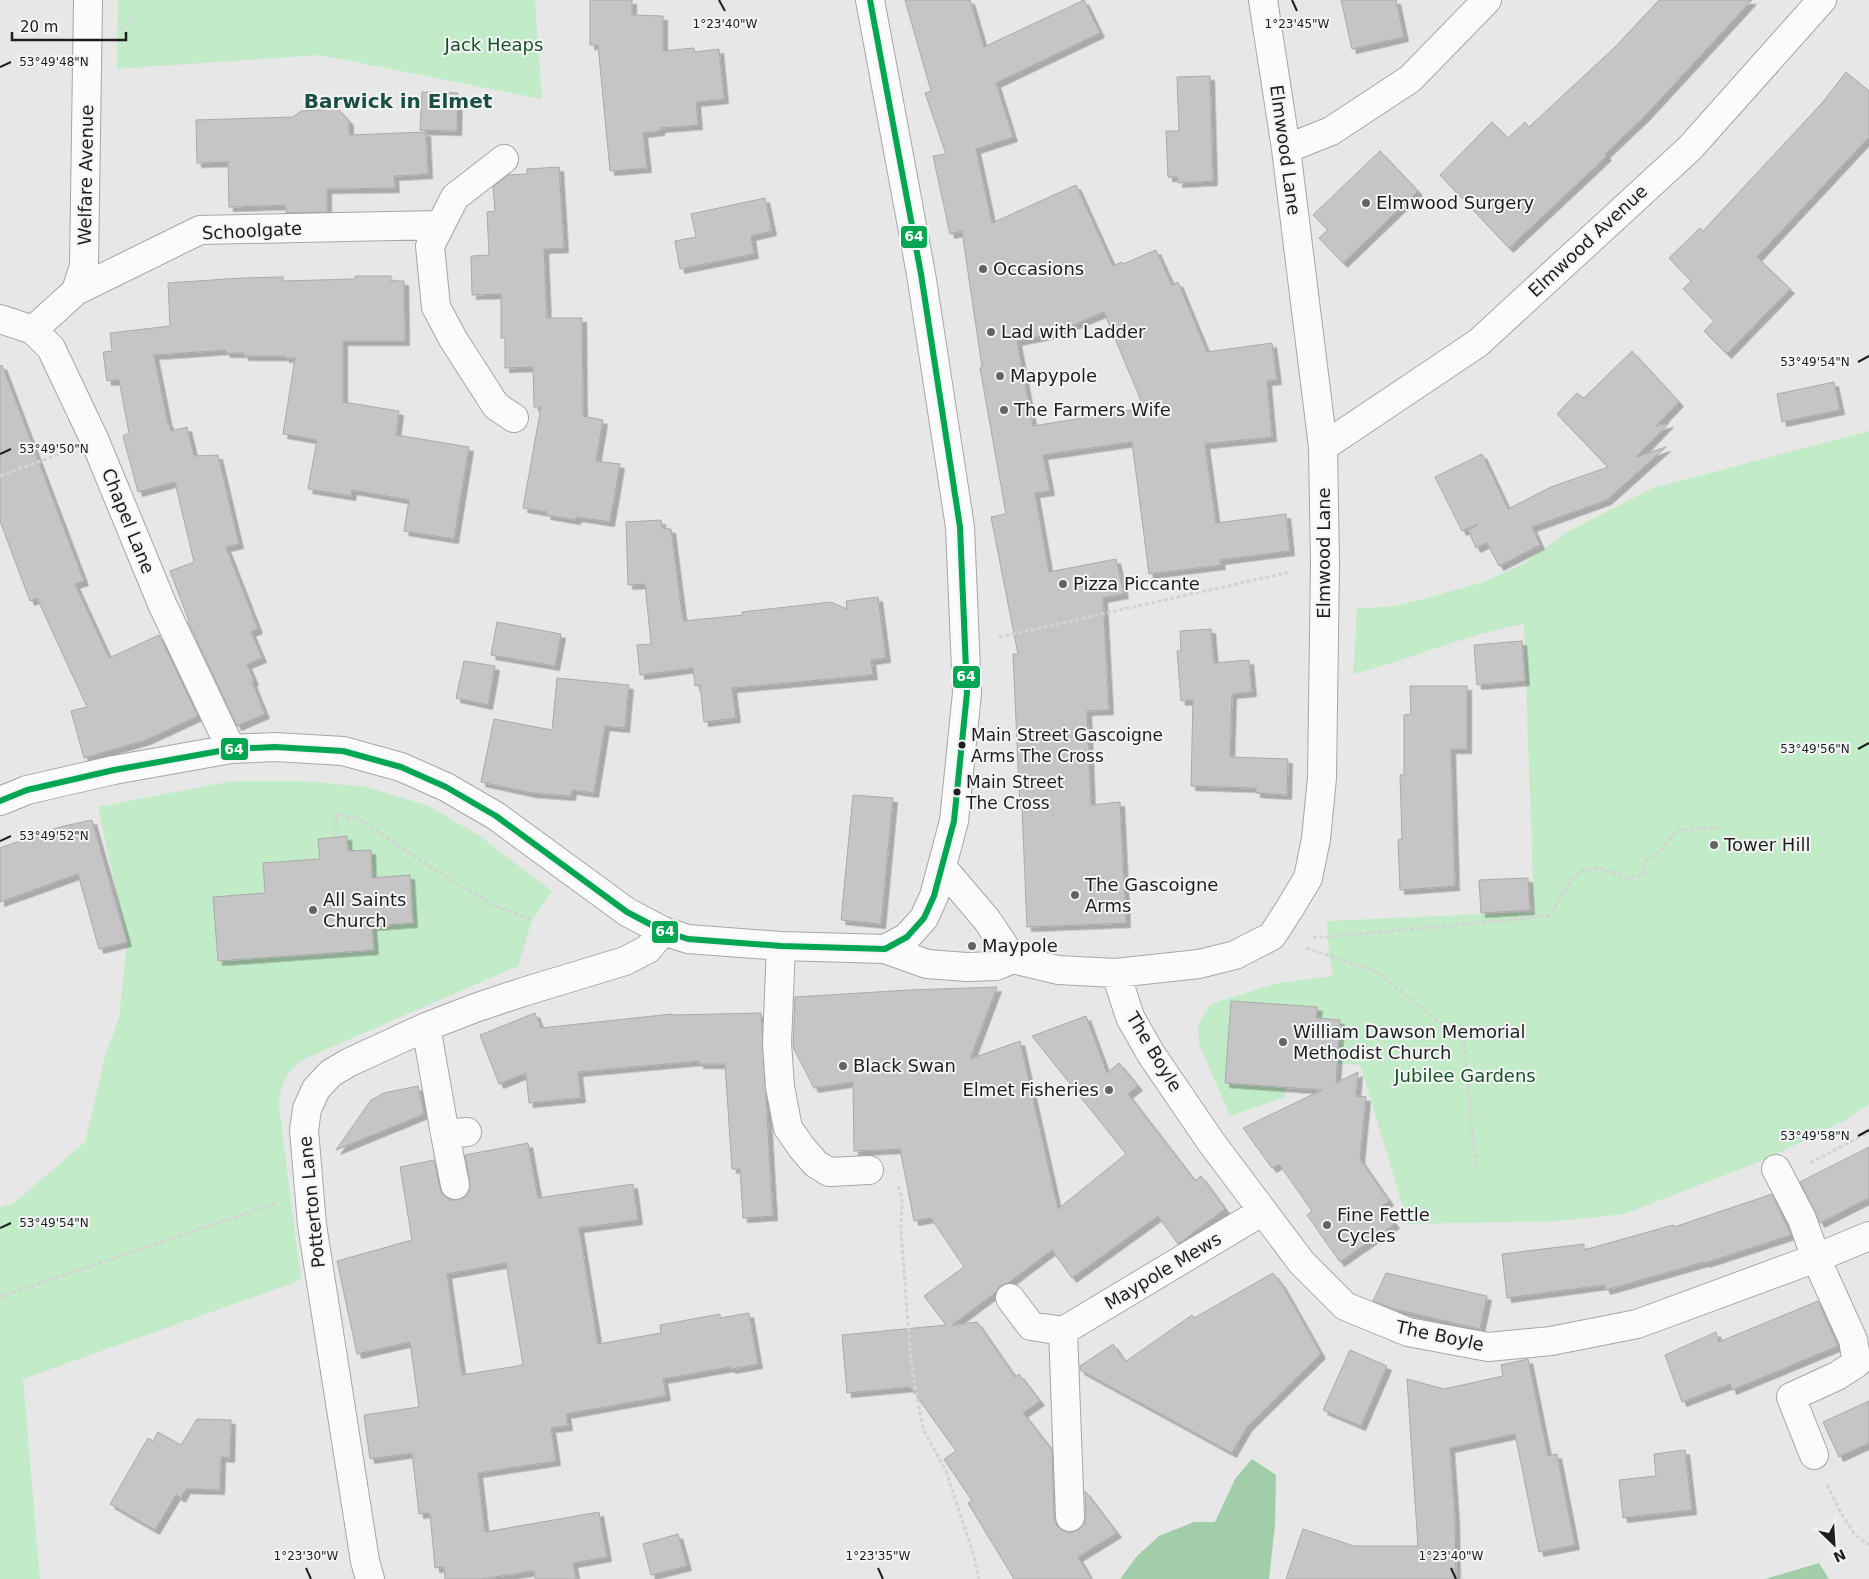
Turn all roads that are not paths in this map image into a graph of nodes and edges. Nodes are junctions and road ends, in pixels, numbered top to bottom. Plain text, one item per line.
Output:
1 (88, 0) edge
2 (870, 0) edge
3 (1263, 0) edge
4 (1486, 0) edge
5 (1822, 0) edge
6 (1286, 149) junction
7 (504, 159) dead end
8 (440, 225) junction
9 (76, 291) junction
10 (0, 319) edge
11 (33, 330) junction
12 (519, 424) dead end
13 (1324, 447) junction
14 (231, 749) junction
15 (0, 800) edge
16 (942, 867) junction
17 (675, 935) junction
18 (781, 946) junction
19 (885, 949) junction
20 (1012, 959) junction
21 (1116, 973) junction
22 (426, 1027) junction
23 (869, 1170) road end
24 (1778, 1173) road end
25 (455, 1185) dead end
26 (1263, 1211) junction
27 (1869, 1236) edge
28 (1816, 1258) junction
29 (1010, 1298) dead end
30 (1063, 1331) junction
31 (1814, 1455) road end
32 (1070, 1517) dead end
33 (370, 1579) edge

1 - 9 street, Welfare Avenue
2 - 16 street
3 - 6 street, Elmwood Lane
4 - 6 street
5 - 13 street, Elmwood Avenue
6 - 13 street, Elmwood Lane
7 - 8 street
8 - 9 street, Schoolgate
8 - 12 street
9 - 11 street
10 - 11 street, Chapel Lane
11 - 14 street, Chapel Lane
13 - 21 street, Elmwood Lane
14 - 15 street
14 - 17 street
16 - 19 street
16 - 20 street
17 - 18 street
17 - 22 street, Potterton Lane
18 - 19 street
18 - 23 street
19 - 20 street
20 - 21 street, Elmwood Lane
21 - 26 street, The Boyle
22 - 25 street
22 - 33 street, Potterton Lane
24 - 28 street
26 - 28 street, The Boyle
26 - 30 street, Maypole Mews
27 - 28 street, The Boyle
28 - 31 street
29 - 30 street
30 - 32 street

